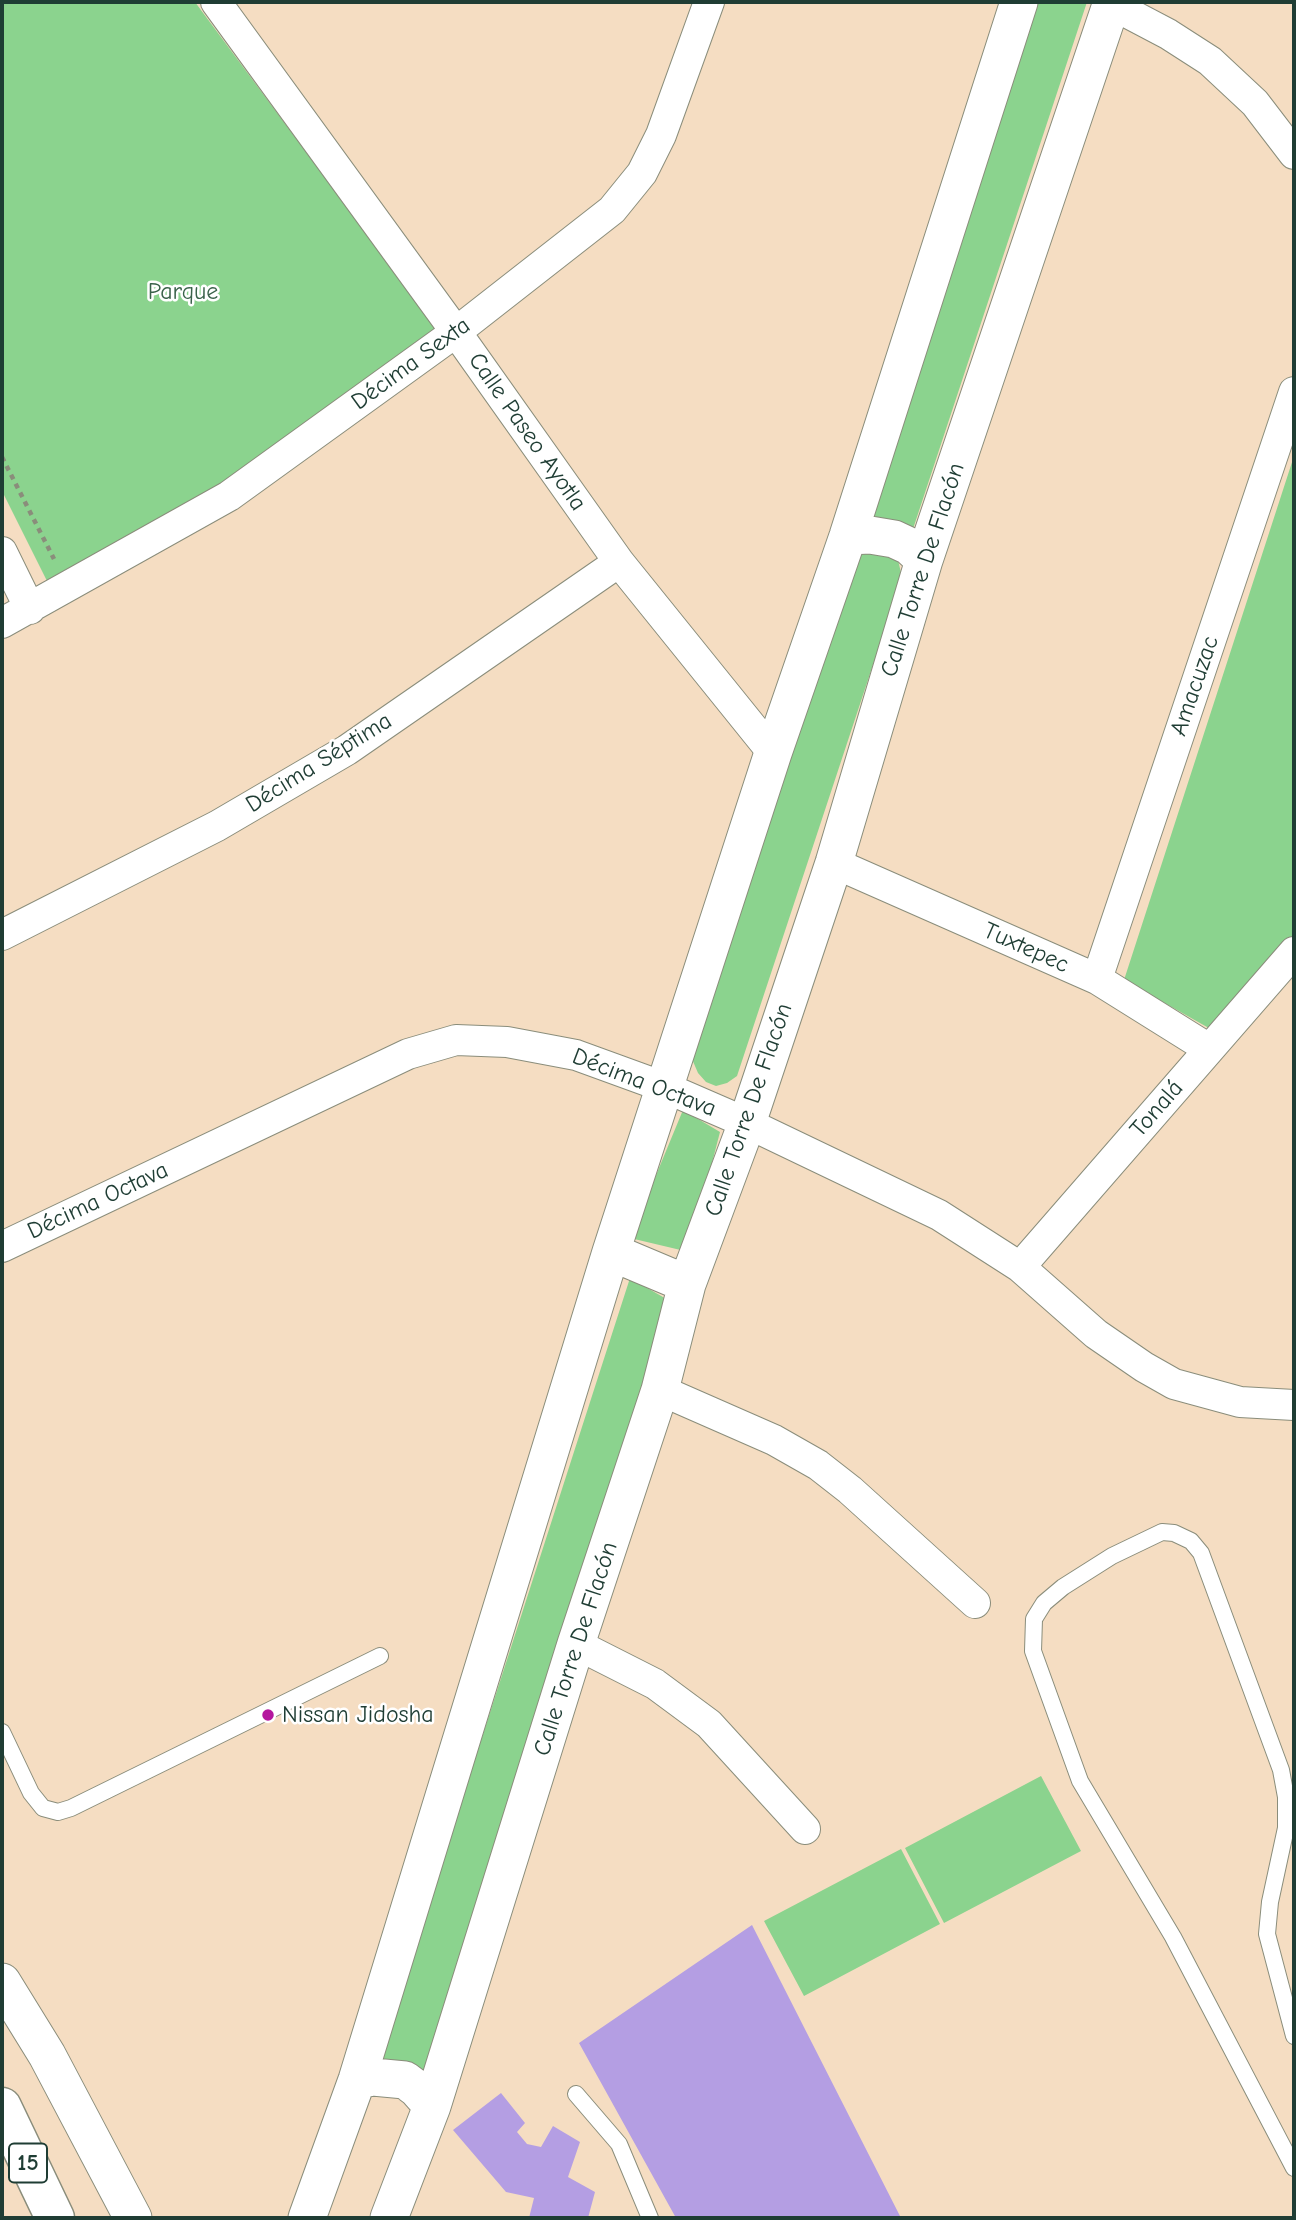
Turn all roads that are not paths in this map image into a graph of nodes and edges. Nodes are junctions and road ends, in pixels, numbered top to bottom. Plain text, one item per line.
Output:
1 (216, 2) edge
2 (709, 2) edge
3 (1019, 2) edge
4 (1112, 3) edge
5 (1294, 154) edge
6 (456, 332) junction
7 (1294, 392) edge
8 (848, 536) junction
9 (2, 552) edge
10 (925, 561) junction
11 (619, 562) junction
12 (30, 609) junction
13 (2, 623) edge
14 (773, 753) junction
15 (834, 863) junction
16 (2, 935) edge
17 (1294, 952) edge
18 (1097, 979) junction
19 (1209, 1049) junction
20 (664, 1087) junction
21 (747, 1123) junction
22 (2, 1247) edge
23 (611, 1252) junction
24 (1020, 1267) junction
25 (687, 1284) junction
26 (660, 1390) junction
27 (1294, 1405) edge
28 (975, 1603) dead end
29 (576, 1644) junction
30 (380, 1656) dead end
31 (2, 1732) edge
32 (805, 1829) dead end
33 (2, 1982) edge
34 (1294, 2036) edge
35 (356, 2080) junction
36 (576, 2094) dead end
37 (432, 2106) junction
38 (2, 2107) edge
39 (1294, 2168) edge
40 (55, 2218) edge
41 (133, 2218) edge
42 (307, 2218) edge
43 (389, 2218) edge
44 (650, 2218) edge

1 - 6 street, Calle Paseo Ayotla
2 - 6 street, Décima Sexta
3 - 8 street
4 - 5 street
4 - 10 street, Calle Torre De Flacón
6 - 11 street, Calle Paseo Ayotla
6 - 12 street, Décima Sexta
7 - 18 street, Amacuzac
8 - 10 street
8 - 14 street
9 - 12 street
10 - 15 street, Calle Torre De Flacón
11 - 14 street, Calle Paseo Ayotla
11 - 16 street, Décima Séptima
12 - 13 street, Décima Sexta
14 - 20 street
15 - 18 street, Tuxtepec
15 - 21 street, Calle Torre De Flacón
17 - 19 street, Tonalá
18 - 19 street, Tuxtepec
19 - 24 street, Tonalá
20 - 21 street, Décima Octava
20 - 22 street, Décima Octava
20 - 23 street
21 - 24 street, Décima Octava
21 - 25 street, Calle Torre De Flacón
23 - 25 street
23 - 35 street
24 - 27 street, Décima Octava
25 - 26 street, Calle Torre De Flacón
26 - 28 street
26 - 29 street, Calle Torre De Flacón
29 - 32 street
29 - 37 street, Calle Torre De Flacón
30 - 31 lane
33 - 41 street
34 - 39 lane
35 - 37 street
35 - 42 street
36 - 44 lane
37 - 43 street, Calle Torre De Flacón
38 - 40 highway, 15

